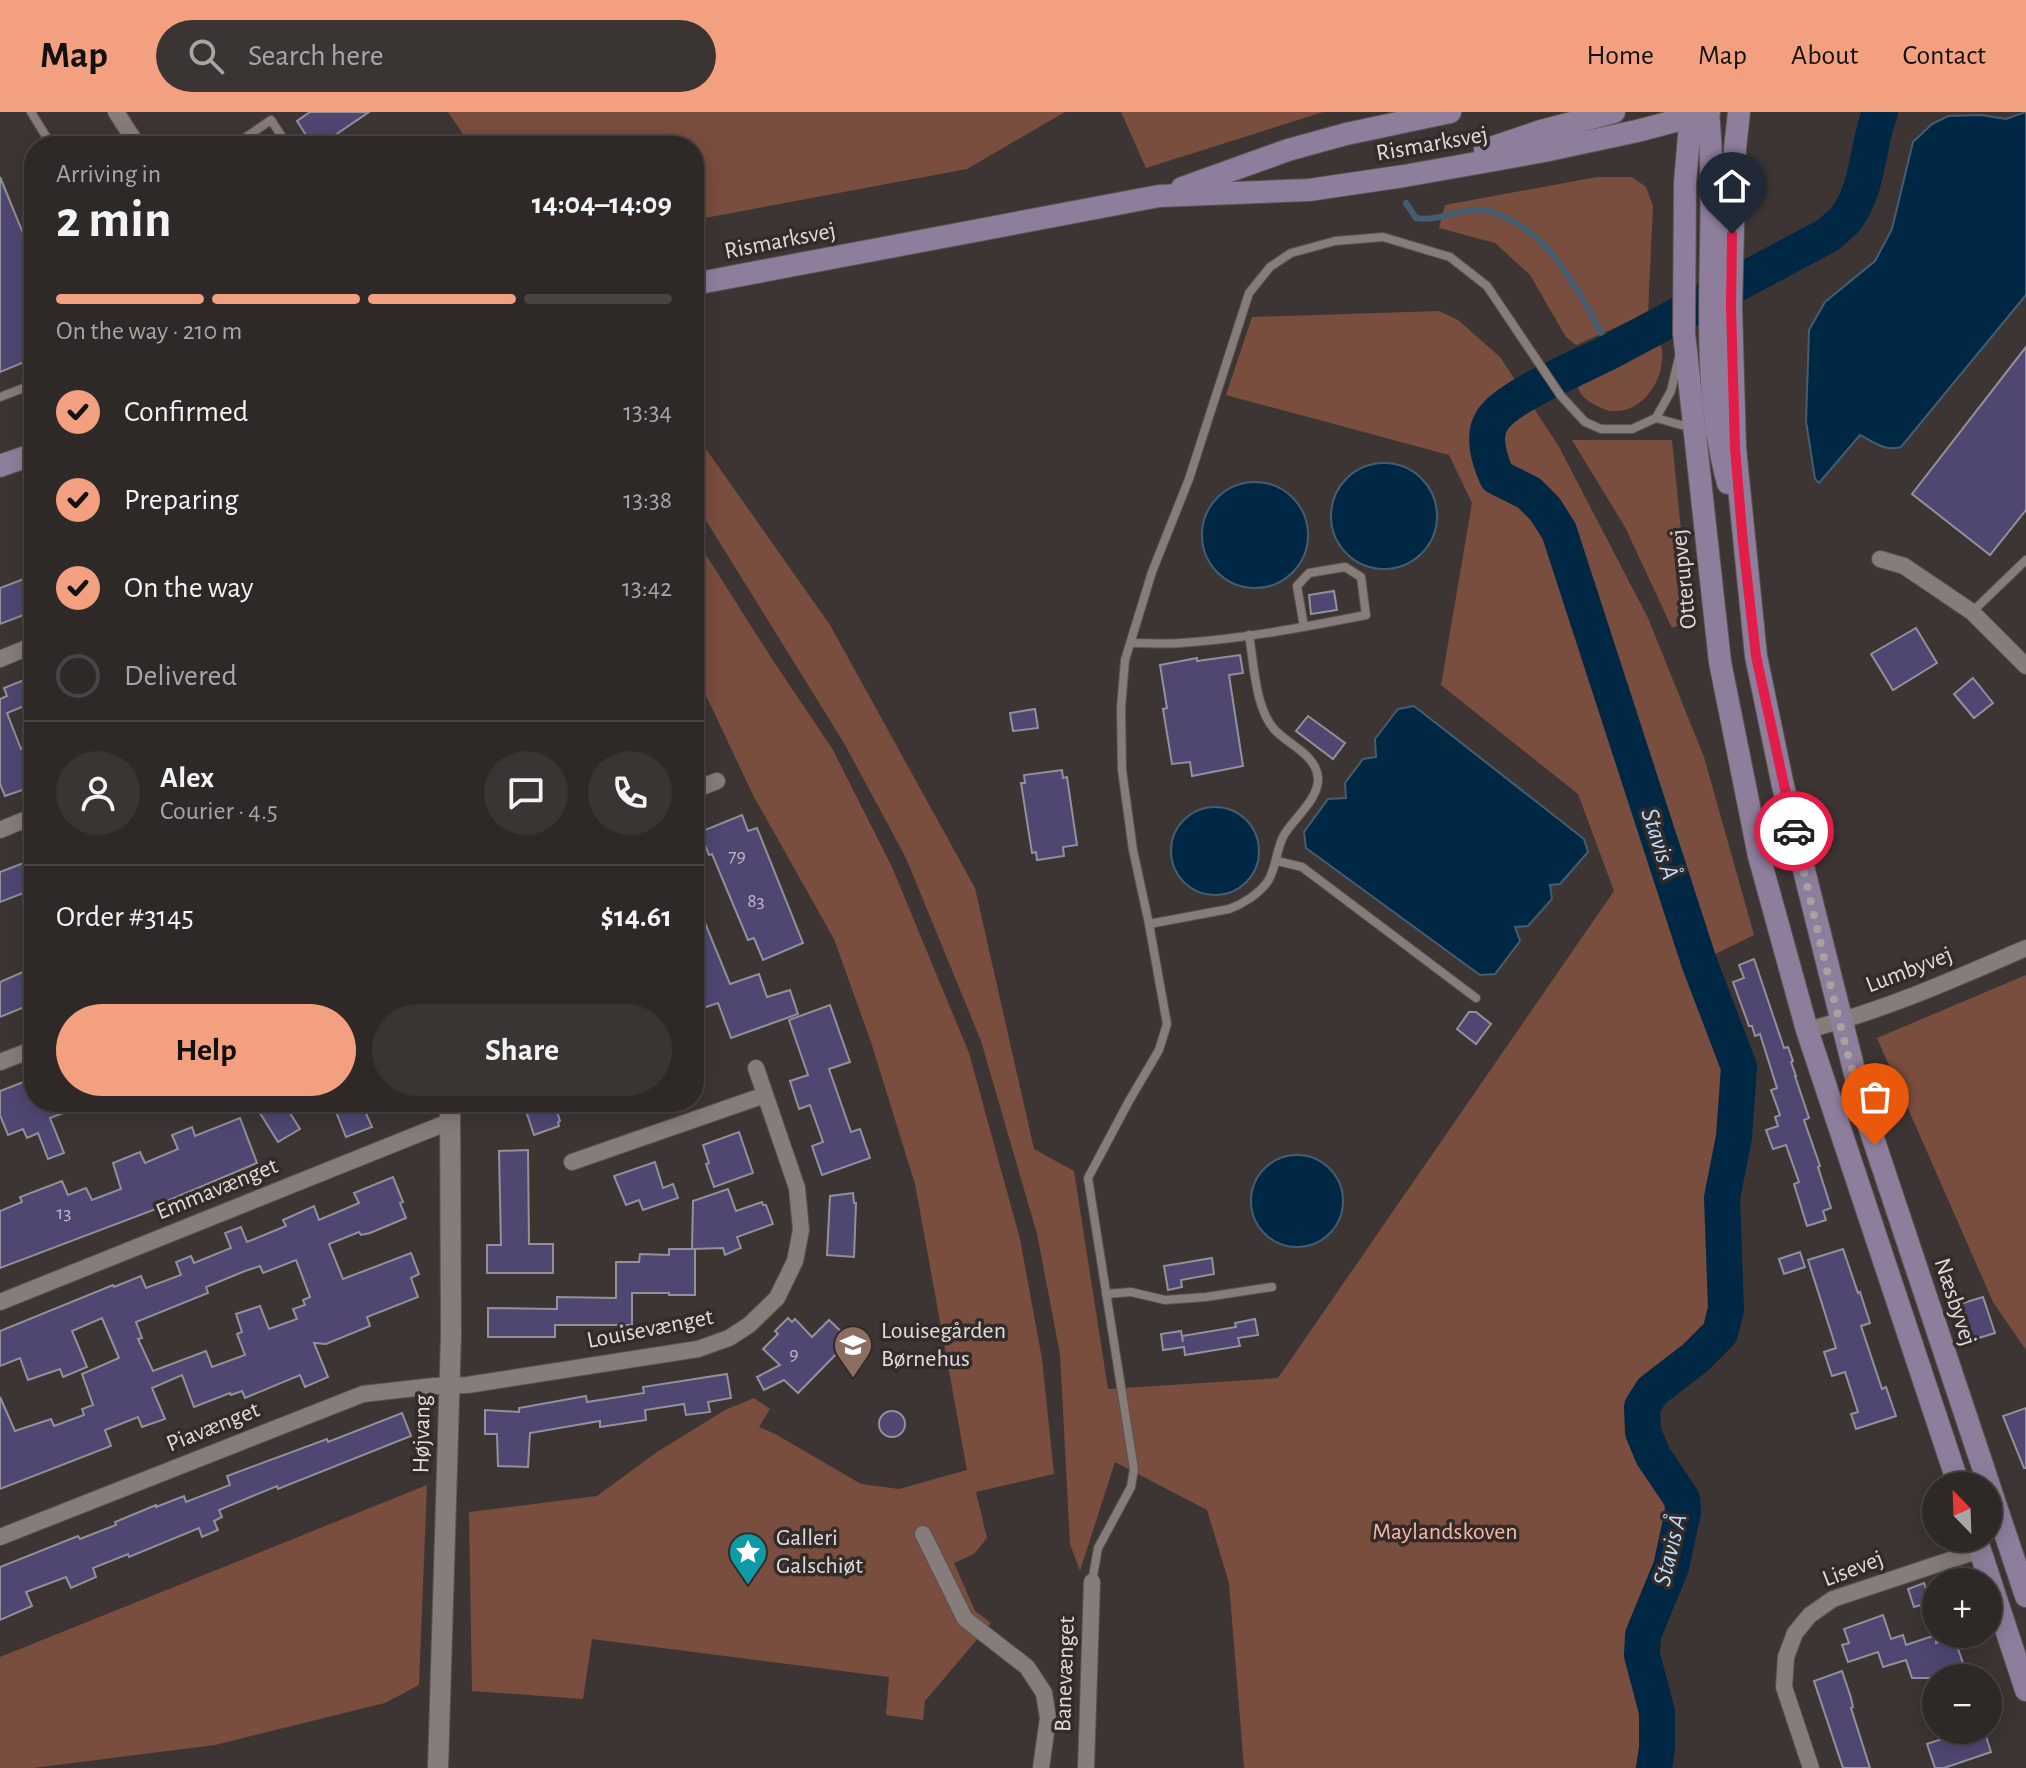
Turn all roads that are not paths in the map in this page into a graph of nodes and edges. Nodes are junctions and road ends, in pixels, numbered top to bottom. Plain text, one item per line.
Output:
1 (31, 112) edge
2 (116, 112) edge
3 (1450, 112) edge
4 (1614, 112) edge
5 (1739, 112) edge
6 (1701, 113) edge
7 (46, 136) edge
8 (132, 136) edge
9 (248, 136) edge
10 (281, 136) edge
11 (1404, 176) junction
12 (1159, 196) junction
13 (1721, 268) junction
14 (704, 282) edge
15 (1684, 333) junction
16 (24, 388) edge
17 (0, 397) edge
18 (1656, 418) junction
19 (1693, 427) junction
20 (1717, 435) junction
21 (24, 458) edge
22 (0, 466) edge
23 (1743, 543) junction
24 (1880, 559) dead end
25 (2026, 560) edge
26 (1972, 612) junction
27 (1304, 627) junction
28 (1249, 635) junction
29 (1131, 643) junction
30 (24, 649) edge
31 (0, 659) edge
32 (2026, 666) edge
33 (717, 781) dead end
34 (704, 786) edge
35 (24, 820) edge
36 (0, 830) edge
37 (1277, 861) junction
38 (1149, 924) junction
39 (2026, 948) edge
40 (1476, 998) dead end
41 (1841, 1022) junction
42 (1807, 1030) junction
43 (24, 1053) edge
44 (0, 1062) edge
45 (756, 1068) dead end
46 (765, 1095) junction
47 (449, 1112) edge
48 (451, 1112) edge
49 (572, 1162) dead end
50 (1272, 1287) dead end
51 (1106, 1294) junction
52 (0, 1302) edge
53 (449, 1385) junction
54 (1954, 1472) edge
55 (923, 1534) dead end
56 (0, 1537) edge
57 (1957, 1552) edge
58 (1981, 1552) edge
59 (1092, 1582) joint
60 (2026, 1596) edge
61 (2026, 1690) edge
62 (438, 1768) edge
63 (1041, 1768) edge
64 (1086, 1768) edge
65 (1811, 1768) edge

1 - 7 lane
2 - 8 street
3 - 12 main road, Rismarksvej
4 - 11 main road
5 - 13 main road
6 - 11 main road, Rismarksvej
6 - 13 main road
6 - 15 main road, Otterupvej
9 - 10 lane
11 - 12 main road, Rismarksvej
12 - 14 main road, Rismarksvej
13 - 20 main road
13 - 23 main road
15 - 18 lane
15 - 19 main road, Otterupvej
16 - 17 lane
18 - 19 lane
18 - 29 lane
19 - 20 lane
19 - 42 main road, Otterupvej
20 - 23 main road
21 - 22 main road
23 - 41 main road
24 - 26 street
25 - 26 lane
26 - 32 street
27 - 27 lane
27 - 28 lane
28 - 29 lane
28 - 37 lane
29 - 38 lane
30 - 31 street
33 - 34 street
35 - 36 street
37 - 38 lane
37 - 40 lane
38 - 51 lane
39 - 41 street, Lumbyvej
41 - 42 street, Lumbyvej
41 - 60 main road, Næsbyvej
42 - 54 main road
43 - 44 street
45 - 46 street, Louisevænget
46 - 49 street
46 - 53 street, Louisevænget
47 - 52 street, Emmavænget
48 - 53 street, Højvang
50 - 51 lane
51 - 59 lane
53 - 56 street, Piavænget
53 - 62 street, Højvang
55 - 63 street, Banevænget
57 - 65 street, Lisevej
58 - 61 main road
59 - 64 street, Banevænget

